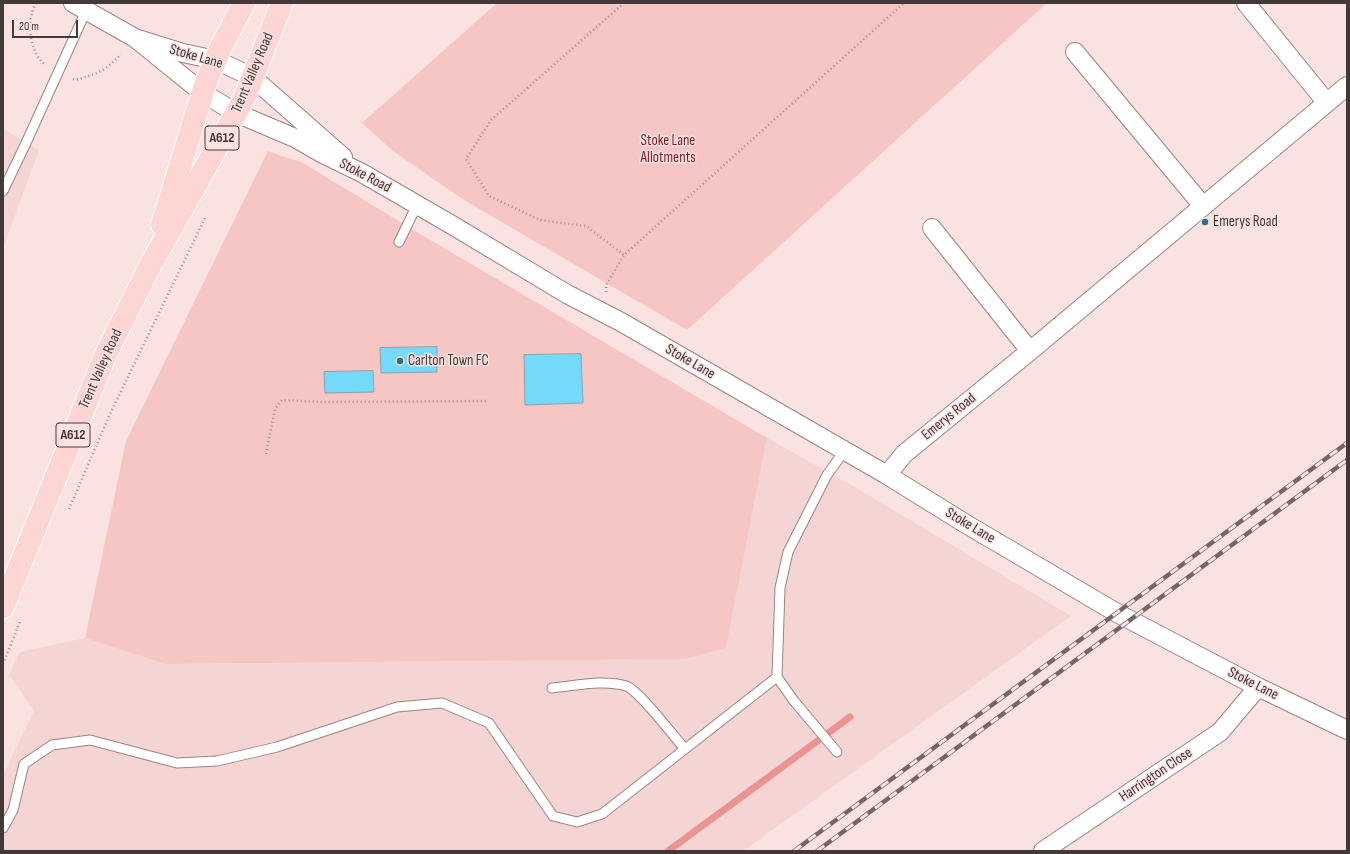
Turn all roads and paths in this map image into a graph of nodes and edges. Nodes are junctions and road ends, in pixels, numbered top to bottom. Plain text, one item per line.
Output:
1 (244, 3) edge
2 (282, 3) edge
3 (624, 3) edge
4 (904, 3) edge
5 (1246, 3) edge
6 (80, 7) edge
7 (135, 38) junction
8 (1075, 52) dead end
9 (216, 60) junction
10 (252, 77) junction
11 (1347, 86) edge
12 (203, 93) junction
13 (1326, 103) junction
14 (236, 113) junction
15 (362, 173) junction
16 (3, 191) edge
17 (417, 205) junction
18 (1203, 206) junction
19 (209, 209) dead end
20 (932, 228) dead end
21 (399, 242) dead end
22 (624, 255) junction
23 (150, 266) junction
24 (603, 313) junction
25 (1030, 351) junction
26 (487, 401) dead end
27 (845, 450) junction
28 (266, 454) dead end
29 (887, 475) junction
30 (67, 513) dead end
31 (3, 607) edge
32 (21, 620) dead end
33 (3, 664) edge
34 (777, 677) junction
35 (1258, 687) junction
36 (552, 688) dead end
37 (1347, 730) edge
38 (685, 749) junction
39 (836, 752) dead end
40 (3, 828) edge
41 (1043, 851) edge

1 - 9 main road, Trent Valley Road / A612
2 - 10 main road, Trent Valley Road / A612
3 - 22 path
4 - 22 path
5 - 13 street
6 - 7 street, Stoke Lane
6 - 16 lane
7 - 9 street, Stoke Lane
7 - 12 street, Stoke Road
8 - 18 street
9 - 10 street, Stoke Lane
9 - 12 main road, Trent Valley Road / A612
10 - 14 main road, Trent Valley Road / A612
10 - 15 street, Stoke Lane
11 - 13 street, Emerys Road
12 - 14 street, Stoke Road
12 - 23 main road, Trent Valley Road / A612
13 - 18 street, Emerys Road
14 - 15 street, Stoke Road
14 - 23 main road, Trent Valley Road / A612
15 - 17 street, Stoke Road
17 - 21 lane
17 - 24 street, Stoke Road
18 - 25 street, Emerys Road
19 - 30 path
20 - 25 street
22 - 24 path
23 - 31 main road, Trent Valley Road / A612
24 - 27 street, Stoke Lane
25 - 29 street, Emerys Road
26 - 28 path
27 - 29 street, Stoke Lane
27 - 34 lane
29 - 35 street, Stoke Lane
32 - 33 path
34 - 38 lane
34 - 39 lane
35 - 37 street, Stoke Lane
35 - 41 street, Harrington Close
36 - 38 lane
38 - 40 lane

